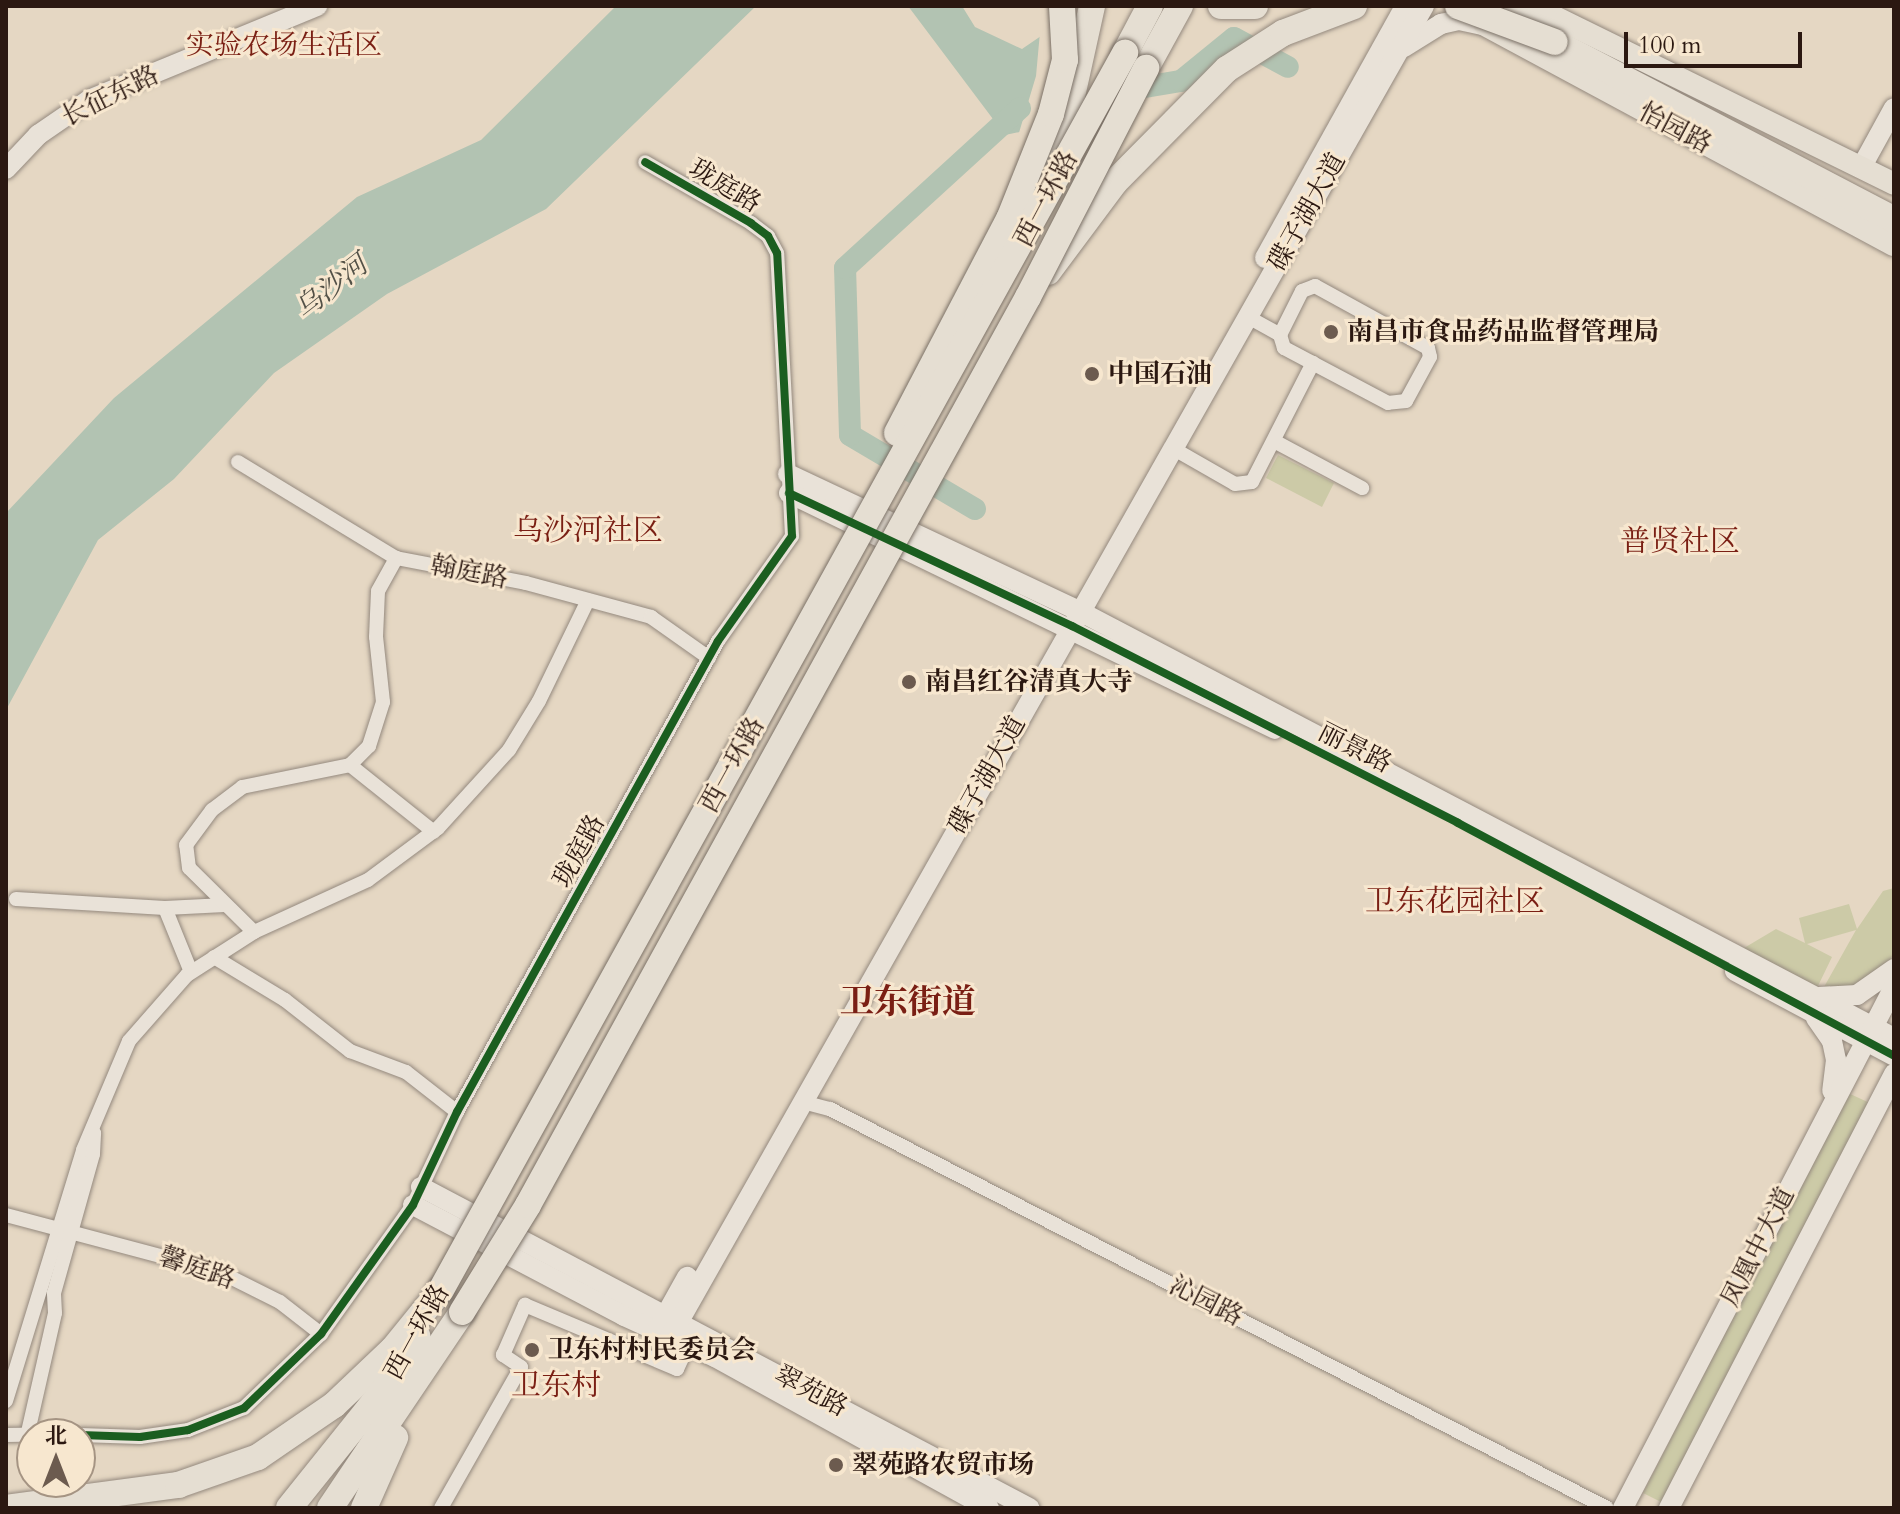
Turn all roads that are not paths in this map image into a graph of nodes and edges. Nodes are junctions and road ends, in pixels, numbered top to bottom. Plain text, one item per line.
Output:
1 (288, 6) edge
2 (317, 6) edge
3 (1062, 6) edge
4 (1092, 6) edge
5 (1150, 6) edge
6 (1180, 6) edge
7 (1221, 6) edge
8 (1255, 6) edge
9 (1354, 6) edge
10 (1384, 6) edge
11 (1405, 6) edge
12 (1424, 6) edge
13 (1458, 6) edge
14 (1517, 6) edge
15 (1530, 6) edge
16 (1487, 16) edge
17 (1564, 40) junction
18 (1395, 55) junction
19 (1373, 64) junction
20 (1894, 108) edge
21 (6, 153) edge
22 (645, 162) dead end
23 (1861, 168) junction
24 (6, 169) edge
25 (1894, 184) edge
26 (1894, 203) edge
27 (1009, 219) junction
28 (1894, 220) edge
29 (1894, 245) edge
30 (1028, 297) junction
31 (1248, 317) junction
32 (1280, 335) junction
33 (1313, 363) junction
34 (1274, 441) junction
35 (1174, 449) junction
36 (238, 462) dead end
37 (789, 484) junction
38 (1362, 488) dead end
39 (396, 558) junction
40 (588, 600) junction
41 (1071, 617) junction
42 (709, 658) junction
43 (772, 695) junction
44 (350, 765) junction
45 (434, 832) junction
46 (16, 899) dead end
47 (225, 905) junction
48 (165, 908) junction
49 (254, 932) junction
50 (214, 957) junction
51 (1894, 969) edge
52 (191, 972) junction
53 (1894, 987) edge
54 (1810, 1003) junction
55 (1869, 1034) junction
56 (1894, 1038) edge
57 (1894, 1056) edge
58 (1894, 1074) edge
59 (803, 1102) junction
60 (1894, 1106) edge
61 (457, 1112) junction
62 (1817, 1135) junction
63 (1861, 1137) junction
64 (417, 1196) junction
65 (6, 1215) edge
66 (66, 1228) junction
67 (441, 1290) junction
68 (462, 1312) junction
69 (667, 1327) junction
70 (321, 1334) junction
71 (6, 1401) edge
72 (31, 1418) edge
73 (96, 1435) edge
74 (6, 1508) edge
75 (289, 1508) edge
76 (330, 1508) edge
77 (364, 1508) edge
78 (441, 1508) edge
79 (989, 1508) edge
80 (1029, 1508) edge
81 (1607, 1508) edge
82 (1623, 1508) edge
83 (1669, 1508) edge

1 - 21 main road, 长征东路
2 - 24 main road, 长征东路
3 - 27 highway, bridge
4 - 27 highway, bridge
5 - 43 highway, 西一环路, bridge
6 - 30 highway, 西一环路, bridge
7 - 8 highway
9 - 30 highway, bridge
10 - 19 main road
11 - 19 main road, 碟子湖大道
12 - 18 main road, 碟子湖大道
13 - 16 main road, 怡园路
13 - 17 highway, bridge
14 - 17 highway
15 - 17 highway
15 - 23 main road, 怡园路
16 - 17 highway, bridge
16 - 18 main road
16 - 29 main road, 怡园路
17 - 26 highway
17 - 28 highway
18 - 31 main road, 碟子湖大道
19 - 41 main road, 碟子湖大道
20 - 23 main road
22 - 37 street, 珑庭路
23 - 25 main road, 怡园路
27 - 43 highway, bridge
30 - 68 highway, 西一环路, bridge
31 - 32 street
31 - 35 main road, 碟子湖大道
32 - 33 street
32 - 33 street
33 - 34 street
34 - 35 street
34 - 38 street
35 - 41 main road, 碟子湖大道
36 - 39 street, 翰庭路
37 - 41 main road, 丽景路
37 - 42 street, 珑庭路
39 - 40 street, 翰庭路
39 - 44 street
40 - 42 street, 翰庭路
40 - 45 street
41 - 54 main road, 丽景路
41 - 59 main road, 碟子湖大道
41 - 69 main road, 碟子湖大道
42 - 61 street, 珑庭路
43 - 67 highway, 西一环路, bridge
44 - 45 street
44 - 47 street
45 - 49 street
46 - 48 street
47 - 48 street
47 - 49 street
48 - 52 street
49 - 50 street
50 - 52 street
50 - 61 street
51 - 54 main road
52 - 66 street
53 - 55 main road, 凤凰中大道
54 - 55 main road, 丽景路
54 - 62 main road
55 - 56 main road, 丽景路
55 - 57 main road, 丽景路
55 - 62 main road, 凤凰中大道
58 - 63 main road, 凤凰中大道
59 - 69 main road, 碟子湖大道
59 - 81 street, 沁园路
60 - 63 main road
61 - 64 street, 珑庭路
62 - 82 main road, 凤凰中大道
63 - 83 main road, 凤凰中大道
64 - 69 main road, 翠苑路
64 - 70 street, 珑庭路
65 - 66 street, 馨庭路
66 - 70 street, 馨庭路
66 - 71 street
66 - 72 street
67 - 74 highway
67 - 75 highway, 西一环路
68 - 76 highway, 西一环路
68 - 77 highway
69 - 78 street
69 - 79 main road, 翠苑路
69 - 80 main road, 翠苑路
70 - 73 street, 珑庭路

